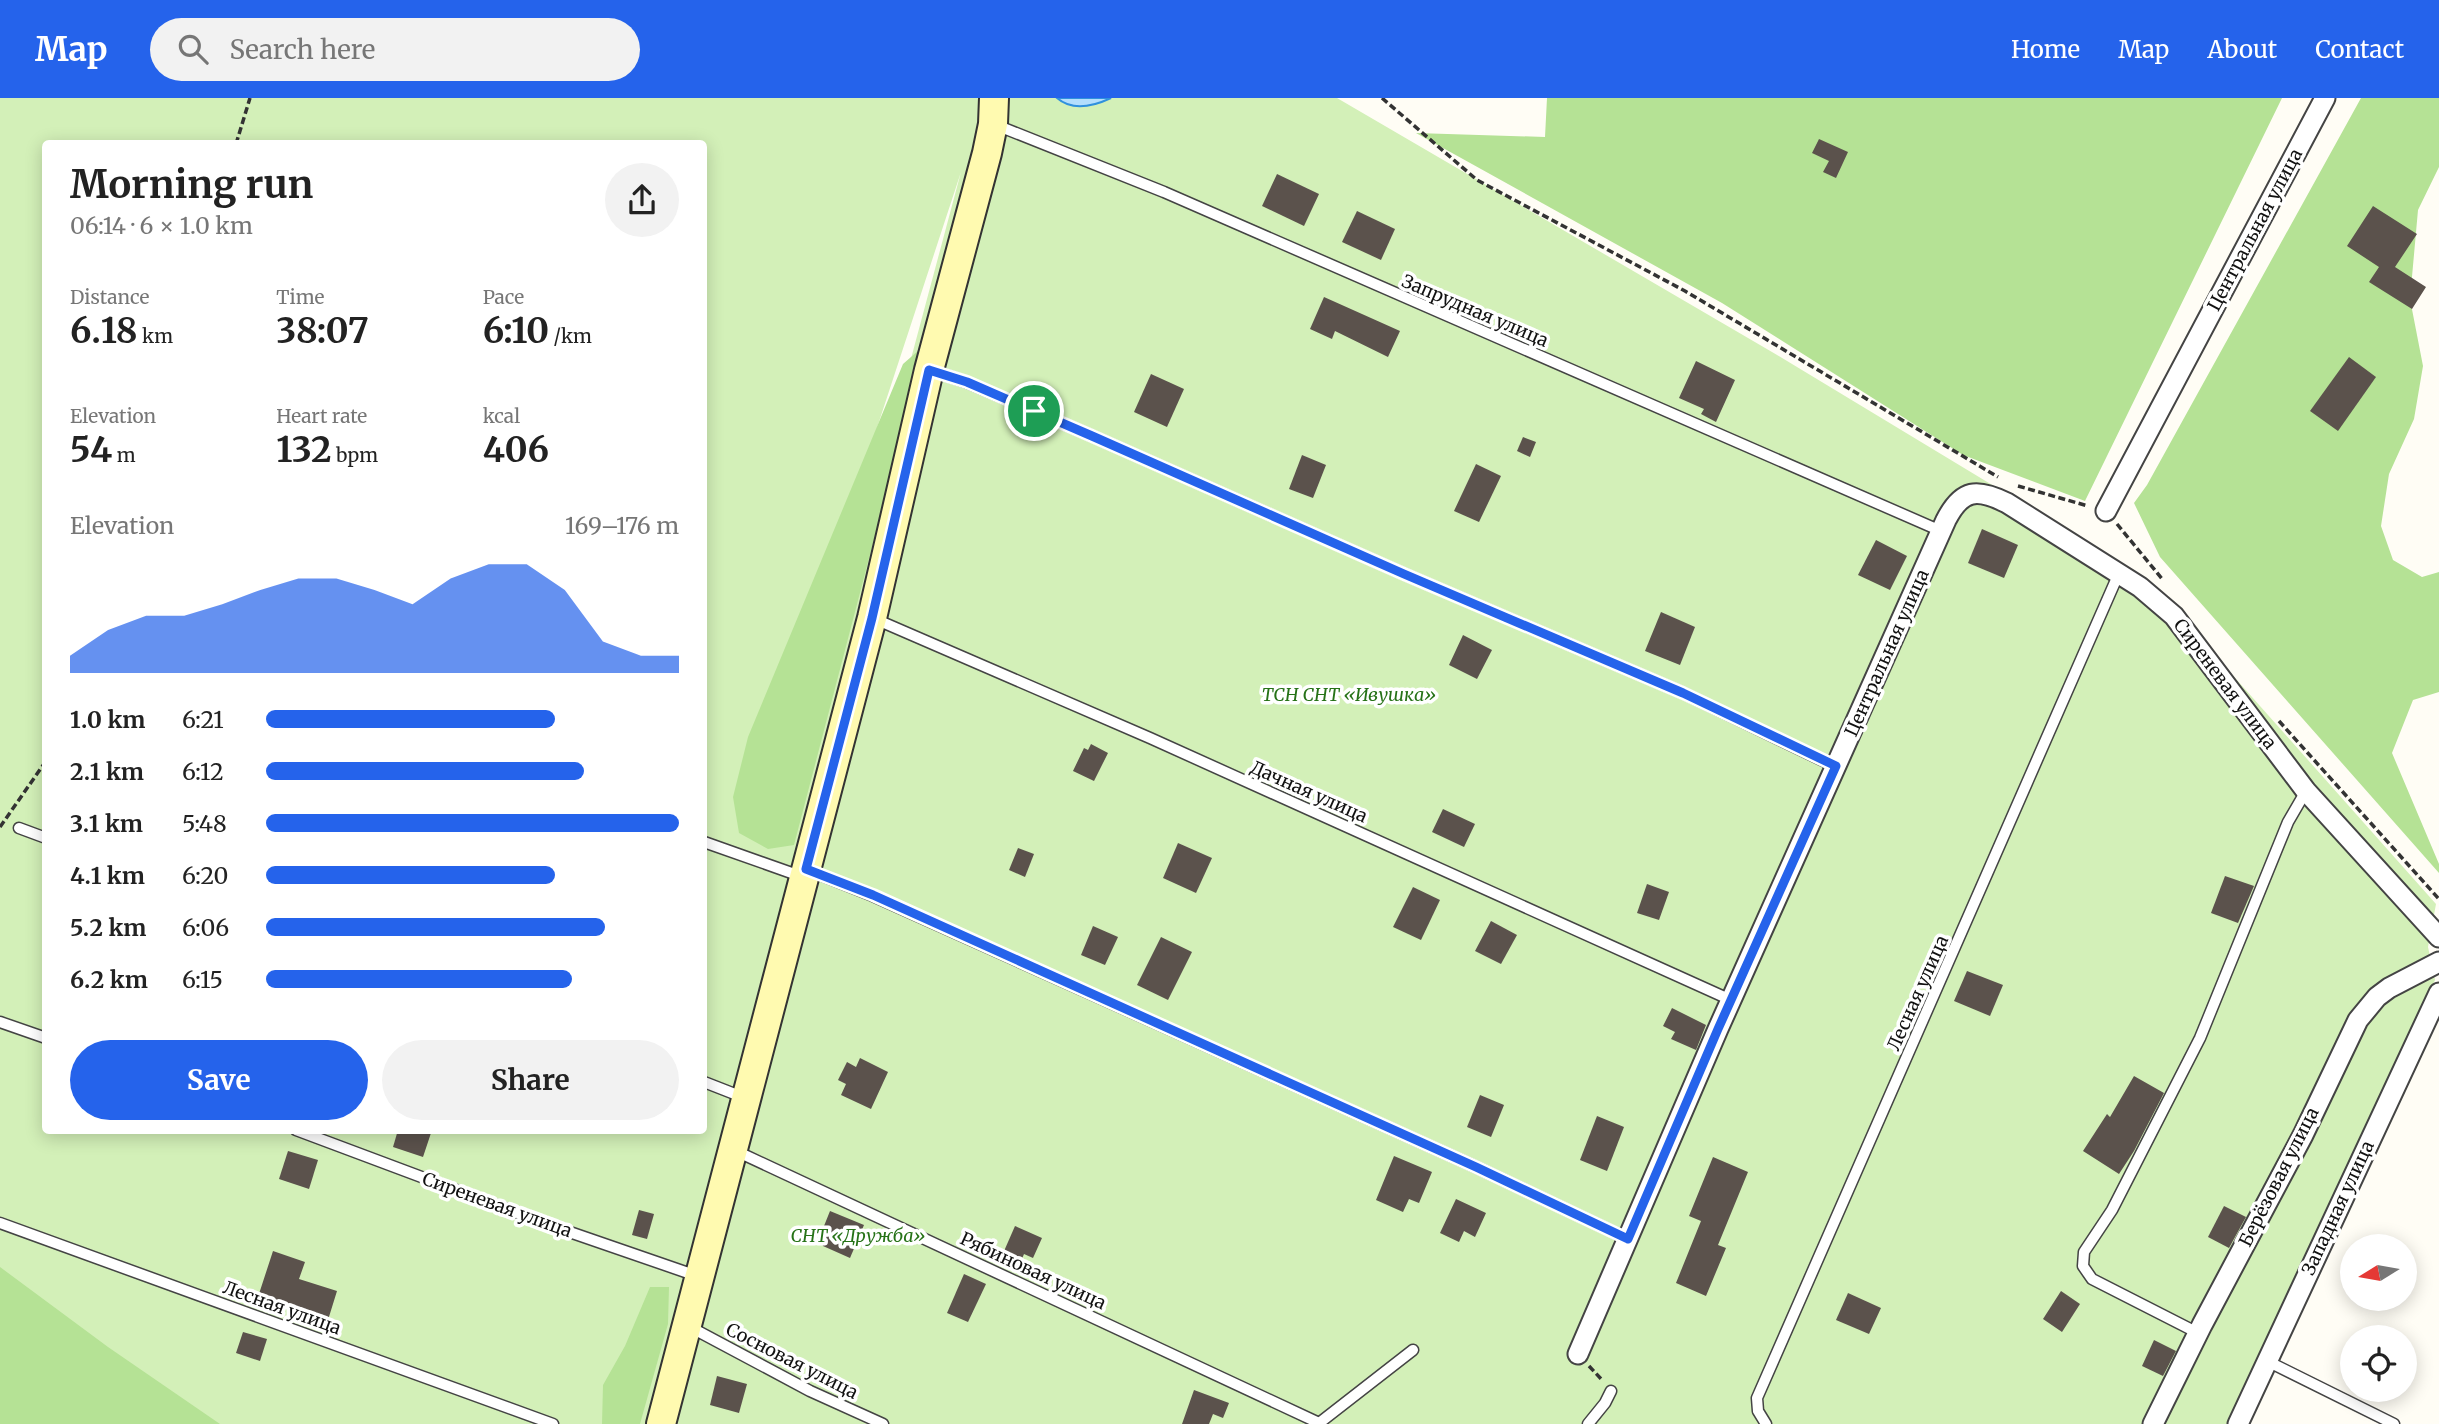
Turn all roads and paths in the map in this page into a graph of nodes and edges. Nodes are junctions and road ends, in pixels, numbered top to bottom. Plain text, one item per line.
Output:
1 (250, 98) edge
2 (1382, 98) edge
3 (2325, 98) edge
4 (994, 111) edge
5 (237, 140) edge
6 (929, 370) junction
7 (1965, 495) joint
8 (2106, 511) junction
9 (1941, 531) junction
10 (2119, 573) junction
11 (2168, 586) dead end
12 (872, 618) junction
13 (2274, 715) dead end
14 (1836, 766) junction
15 (42, 767) edge
16 (2306, 791) junction
17 (0, 827) edge
18 (19, 828) dead end
19 (42, 837) edge
20 (707, 843) edge
21 (805, 873) junction
22 (2439, 899) edge
23 (2439, 937) edge
24 (2439, 962) edge
25 (2439, 993) edge
26 (1731, 1000) junction
27 (0, 1022) edge
28 (42, 1037) edge
29 (707, 1083) edge
30 (746, 1098) junction
31 (307, 1134) edge
32 (732, 1150) junction
33 (0, 1223) edge
34 (1628, 1239) junction
35 (699, 1276) junction
36 (687, 1325) junction
37 (2198, 1333) junction
38 (1413, 1350) dead end
39 (1578, 1354) joint
40 (2267, 1361) junction
41 (1611, 1391) joint
42 (553, 1424) edge
43 (661, 1424) edge
44 (883, 1424) edge
45 (1318, 1424) edge
46 (1588, 1424) edge
47 (1766, 1424) edge
48 (2153, 1424) edge
49 (2238, 1424) edge
50 (2394, 1424) edge

1 - 5 path
2 - 8 path
3 - 8 street, Центральная улица
4 - 6 street
4 - 9 lane, Запрудная улица
6 - 12 street
6 - 14 lane
7 - 9 street, Центральная улица
7 - 10 street, Сиреневая улица
8 - 11 path
9 - 14 street, Центральная улица
10 - 16 street, Сиреневая улица
10 - 47 lane, Лесная улица
12 - 21 street
12 - 26 lane, Дачная улица
13 - 22 path
14 - 26 street, Центральная улица
15 - 17 path
16 - 23 street, Сиреневая улица
16 - 37 lane
18 - 19 lane
20 - 21 lane
21 - 30 street
21 - 34 lane
24 - 37 street, Берёзовая улица
25 - 40 street, Западная улица
26 - 34 street, Центральная улица
27 - 28 lane
29 - 30 lane
30 - 32 street
31 - 35 lane, Сиреневая улица
32 - 35 street
32 - 45 lane, Рябиновая улица
33 - 42 lane, Лесная улица
34 - 39 street, Центральная улица
35 - 36 street
36 - 43 street
36 - 44 lane, Сосновая улица
37 - 48 street, Берёзовая улица
38 - 45 lane
39 - 41 path
40 - 49 street, Западная улица
40 - 50 lane
41 - 46 lane

